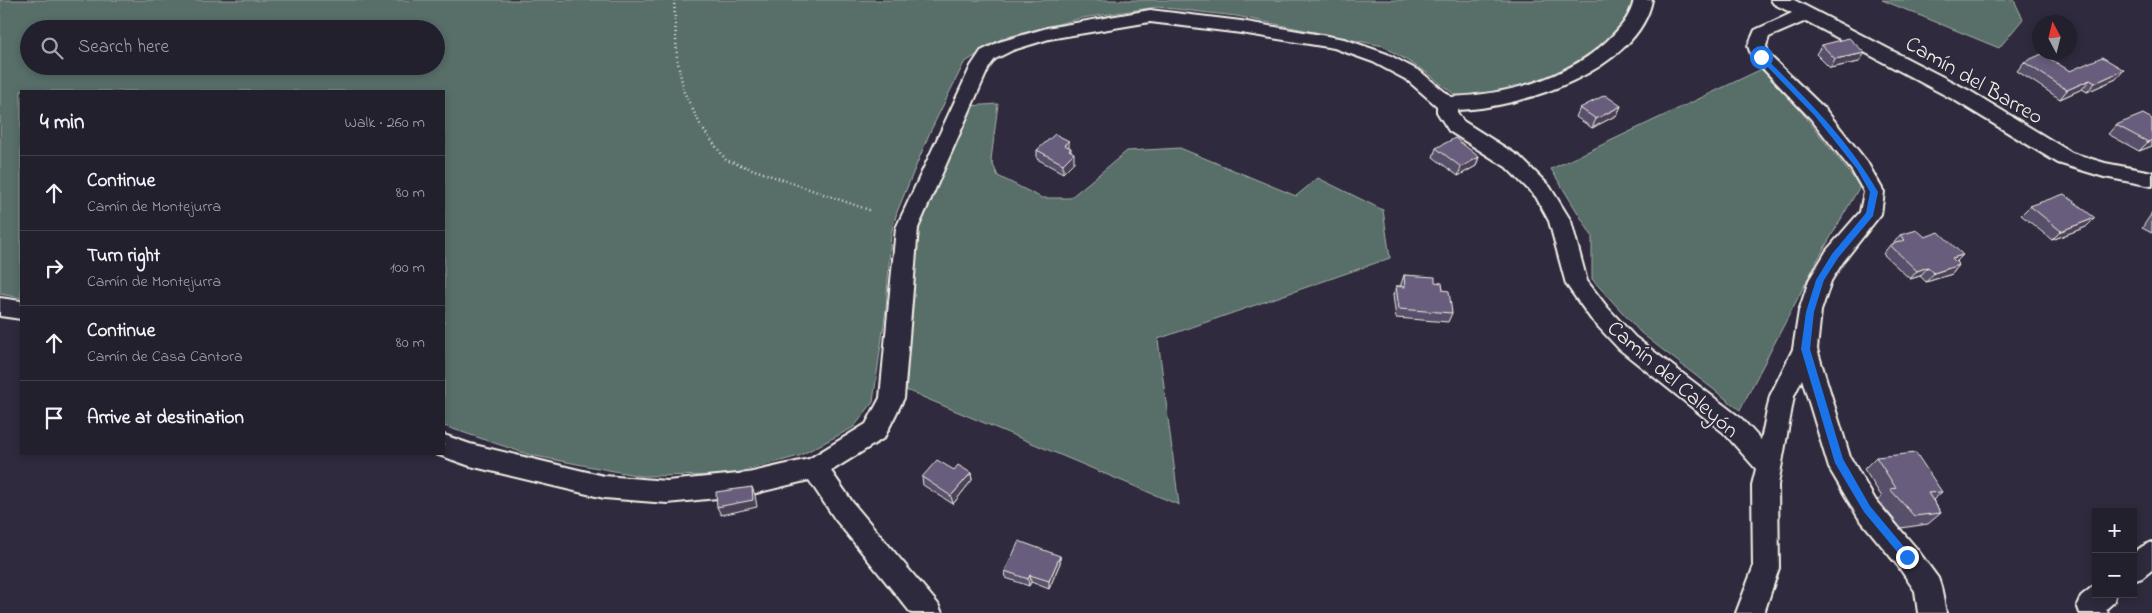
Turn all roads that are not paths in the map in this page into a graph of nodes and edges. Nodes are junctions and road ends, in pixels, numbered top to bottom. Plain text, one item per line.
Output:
1 (1643, 0) edge
2 (1780, 0) edge
3 (1806, 14) junction
4 (1447, 104) junction
5 (2152, 179) edge
6 (0, 306) edge
7 (20, 310) edge
8 (1806, 349) junction
9 (445, 446) edge
10 (1770, 466) junction
11 (815, 468) junction
12 (2099, 598) edge
13 (928, 613) edge
14 (1750, 613) edge
15 (1932, 613) edge
16 (2094, 613) edge

1 - 4 street
2 - 3 street, Camín del Barreo
3 - 5 street, Camín del Barreo
3 - 8 street
4 - 10 street, Camín del Caleyón
4 - 11 street
6 - 7 street
8 - 10 street
8 - 15 street
9 - 11 street
10 - 14 street
11 - 13 street
12 - 16 street

